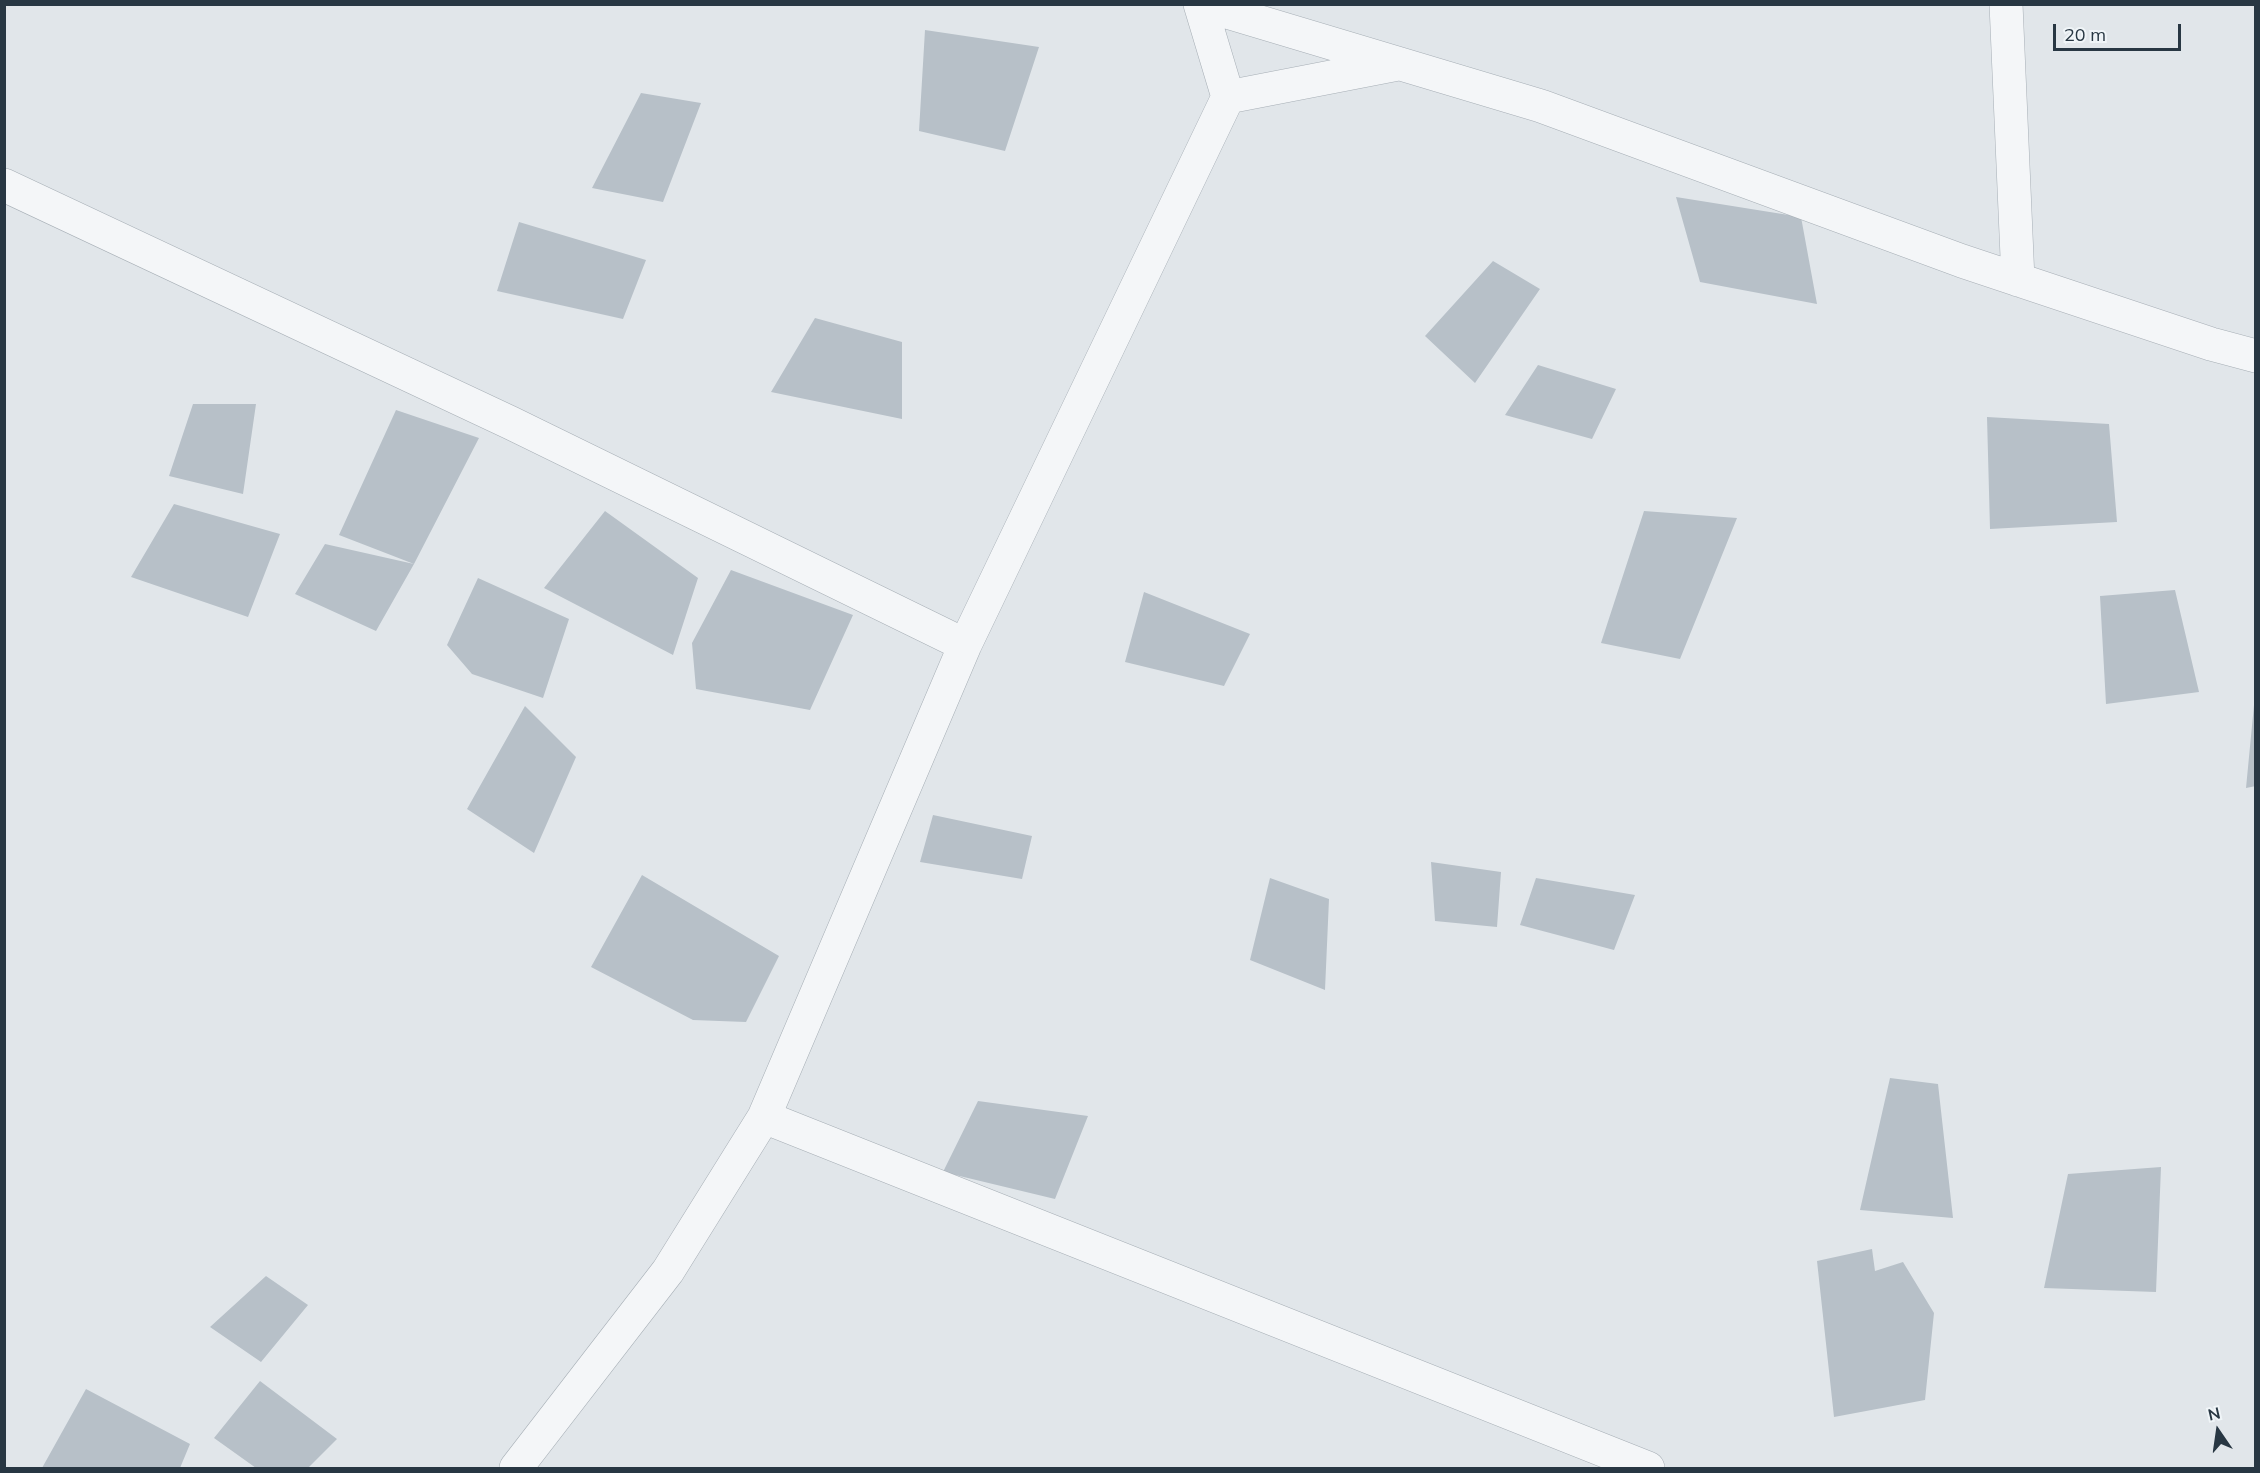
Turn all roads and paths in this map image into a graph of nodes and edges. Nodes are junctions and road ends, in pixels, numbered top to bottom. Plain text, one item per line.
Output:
1 (1200, 4) edge
2 (2006, 4) edge
3 (1398, 64) junction
4 (1228, 97) junction
5 (4, 185) edge
6 (2018, 280) junction
7 (2256, 356) edge
8 (964, 645) junction
9 (764, 1117) junction
10 (516, 1468) edge
11 (1648, 1468) edge

1 - 3 street
1 - 4 street
2 - 6 street
3 - 4 street
3 - 6 street
4 - 8 street
5 - 8 street
6 - 7 street
8 - 9 street
9 - 10 street
9 - 11 street

